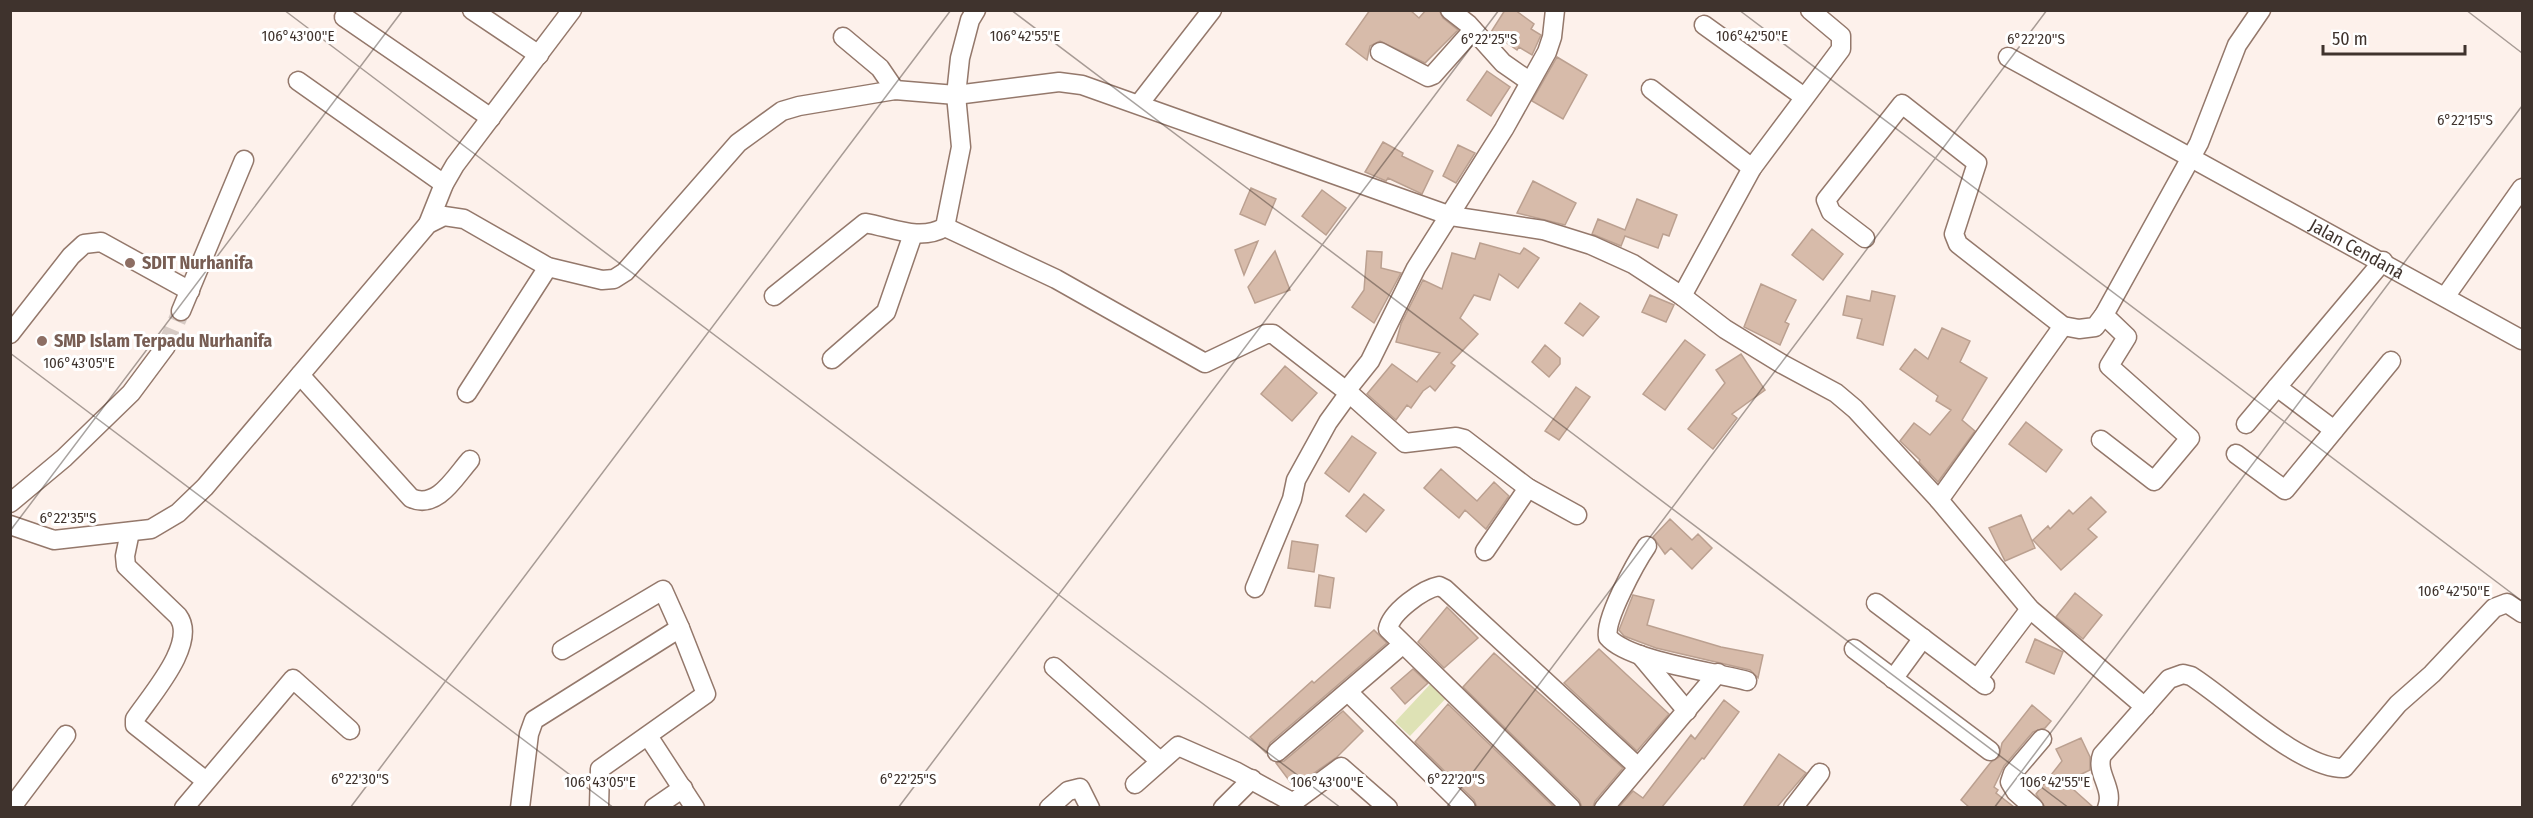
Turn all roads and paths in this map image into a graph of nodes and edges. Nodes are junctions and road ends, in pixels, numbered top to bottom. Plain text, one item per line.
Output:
1 (472, 10) edge
2 (572, 10) edge
3 (976, 10) edge
4 (1212, 10) edge
5 (1450, 10) edge
6 (1555, 10) edge
7 (1810, 10) edge
8 (2260, 10) edge
9 (344, 17) dead end
10 (1704, 25) dead end
11 (1473, 30) junction
12 (843, 37) dead end
13 (1380, 52) dead end
14 (539, 55) junction
15 (2008, 57) dead end
16 (298, 81) dead end
17 (1529, 81) junction
18 (1652, 89) dead end
19 (895, 90) junction
20 (956, 95) junction
21 (1804, 98) junction
22 (1138, 104) junction
23 (491, 118) junction
24 (2192, 156) junction
25 (244, 160) dead end
26 (1752, 168) junction
27 (444, 184) junction
28 (2523, 188) edge
29 (1451, 216) junction
30 (428, 224) junction
31 (945, 226) junction
32 (913, 234) junction
33 (1865, 238) dead end
34 (2383, 261) junction
35 (548, 267) junction
36 (190, 291) junction
37 (774, 296) dead end
38 (1682, 296) junction
39 (2445, 297) junction
40 (181, 311) tunnel mouth
41 (2104, 315) junction
42 (2063, 326) junction
43 (10, 334) edge
44 (2523, 340) edge
45 (166, 346) tunnel mouth
46 (832, 359) dead end
47 (2391, 361) dead end
48 (300, 375) junction
49 (2277, 387) junction
50 (1347, 392) junction
51 (467, 393) dead end
52 (2246, 424) dead end
53 (2334, 430) junction
54 (2101, 441) dead end
55 (2236, 454) dead end
56 (470, 460) dead end
57 (1528, 488) junction
58 (1939, 500) junction
59 (10, 503) edge
60 (1577, 515) dead end
61 (10, 525) edge
62 (130, 532) junction
63 (1647, 546) dead end
64 (1485, 551) dead end
65 (1256, 588) dead end
66 (1876, 603) dead end
67 (2030, 609) junction
68 (2523, 613) edge
69 (680, 628) junction
70 (1923, 639) junction
71 (1402, 645) junction
72 (1854, 649) dead end
73 (562, 650) dead end
74 (1640, 656) junction
75 (1054, 667) dead end
76 (1718, 673) junction
77 (1893, 678) junction
78 (1747, 681) dead end
79 (1348, 692) junction
80 (2145, 707) junction
81 (1687, 711) junction
82 (350, 730) dead end
83 (66, 735) dead end
84 (648, 736) junction
85 (2042, 739) dead end
86 (1990, 751) dead end
87 (1277, 752) dead end
88 (1160, 761) junction
89 (1638, 768) junction
90 (1820, 772) dead end
91 (1252, 779) junction
92 (206, 781) junction
93 (1135, 784) dead end
94 (683, 788) junction
95 (11, 807) edge
96 (184, 807) edge
97 (520, 807) edge
98 (599, 807) edge
99 (654, 807) edge
100 (695, 807) edge
101 (1049, 807) edge
102 (1090, 807) edge
103 (1223, 807) edge
104 (1387, 807) edge
105 (1466, 807) edge
106 (1571, 807) edge
107 (1604, 807) edge
108 (1793, 807) edge
109 (2034, 807) edge
110 (2107, 807) edge

1 - 14 street
2 - 14 street
3 - 20 street
4 - 22 street
5 - 11 street
6 - 17 street
7 - 21 street
8 - 24 street
9 - 23 street
10 - 21 street
11 - 13 street
11 - 17 street
12 - 19 street
14 - 23 street
15 - 24 street, Jalan Cendana
16 - 27 street
17 - 29 street
18 - 26 street
19 - 20 street
19 - 35 street
20 - 22 street
20 - 31 street
21 - 26 street
22 - 29 street
23 - 27 street
24 - 34 street, Jalan Cendana
24 - 41 street
25 - 36 street
26 - 38 street
27 - 30 street
28 - 39 street
29 - 38 street
29 - 50 street
30 - 35 street
30 - 48 street
31 - 32 street
31 - 50 street
32 - 37 street
32 - 46 street
33 - 42 street
34 - 39 street, Jalan Cendana
34 - 49 street
35 - 51 street
36 - 40 street
36 - 43 street
38 - 58 street
39 - 44 street, Jalan Cendana
41 - 42 street
41 - 54 street
42 - 58 street
45 - 59 street
47 - 53 street
48 - 56 street
48 - 62 street
49 - 52 street
49 - 53 street
50 - 57 street
50 - 65 street
53 - 55 street
57 - 60 street
57 - 64 street
58 - 67 street
61 - 62 street
62 - 92 street
63 - 74 street
66 - 70 street
67 - 70 street
67 - 80 street
68 - 80 street
69 - 73 street
69 - 84 street
69 - 97 street
70 - 77 street
71 - 79 street
71 - 89 street
71 - 106 street
72 - 77 street
74 - 76 street
74 - 81 street
75 - 88 street
76 - 78 street
76 - 81 street
77 - 86 street
79 - 87 street
79 - 105 street
80 - 110 street
81 - 89 street
82 - 92 street
83 - 95 street
84 - 94 street
84 - 98 street
85 - 109 street
88 - 91 street
88 - 93 street
89 - 107 street
90 - 108 street
91 - 103 street
91 - 104 street
92 - 96 street
94 - 99 street
94 - 100 street
101 - 102 street

